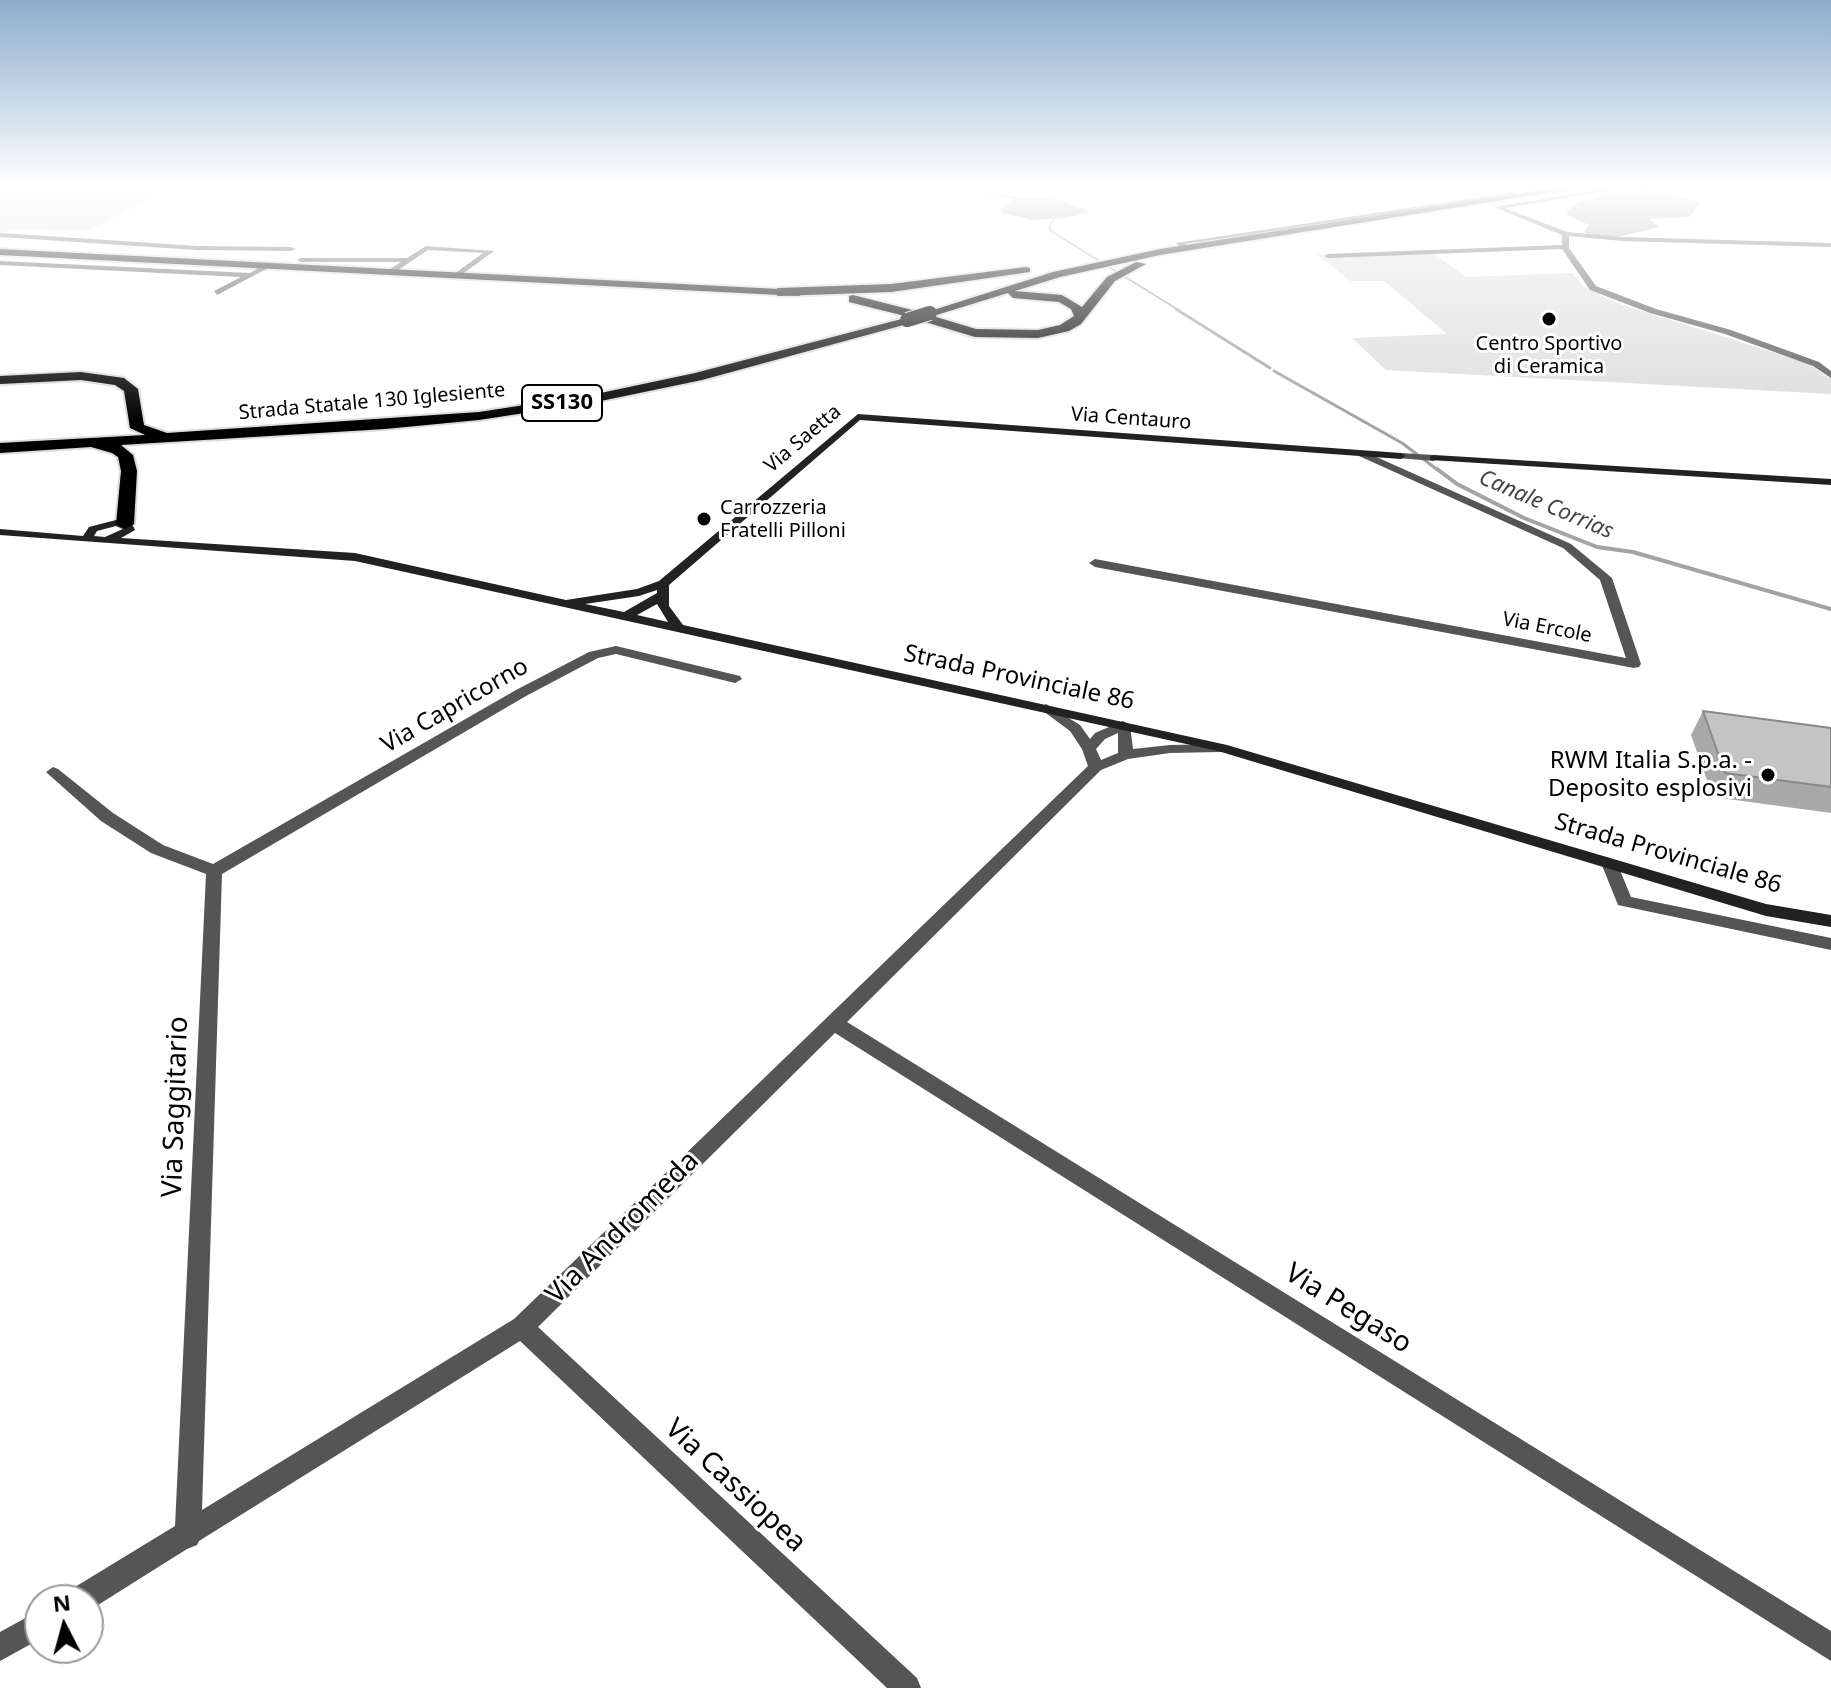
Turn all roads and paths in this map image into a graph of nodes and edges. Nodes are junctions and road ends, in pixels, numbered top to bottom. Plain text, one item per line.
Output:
1 (124, 265) edge
2 (245, 265) edge
3 (403, 265) edge
4 (472, 265) edge
5 (1080, 265) edge
6 (1084, 265) edge
7 (1140, 265) edge
8 (1577, 265) edge
9 (268, 266) junction
10 (392, 272) junction
11 (250, 275) junction
12 (457, 276) junction
13 (778, 292) junction
14 (217, 293) dead end
15 (932, 312) junction
16 (1081, 318) junction
17 (848, 319) dead end
18 (830, 341) junction
19 (1831, 375) edge
20 (0, 380) edge
21 (858, 417) joint
22 (123, 419) junction
23 (310, 429) junction
24 (0, 448) edge
25 (1363, 454) junction
26 (129, 471) junction
27 (1831, 482) edge
28 (127, 520) junction
29 (0, 532) edge
30 (98, 534) junction
31 (182, 546) junction
32 (1095, 563) dead end
33 (662, 590) junction
34 (639, 592) junction
35 (561, 604) junction
36 (624, 617) junction
37 (679, 628) junction
38 (735, 679) dead end
39 (1046, 708) junction
40 (1123, 725) junction
41 (1222, 748) junction
42 (1125, 755) junction
43 (1093, 758) junction
44 (53, 772) dead end
45 (1609, 863) junction
46 (214, 871) junction
47 (1831, 921) edge
48 (1831, 944) edge
49 (832, 1022) junction
50 (522, 1327) junction
51 (188, 1536) junction
52 (104, 1586) edge
53 (24, 1633) edge
54 (0, 1647) edge
55 (1831, 1647) edge
56 (907, 1688) edge

1 - 11 street
2 - 9 main road
3 - 10 street
4 - 12 street
5 - 13 highway
6 - 15 highway, Strada Statale 130 Iglesiente / SS130
7 - 16 highway
8 - 19 street
9 - 10 main road
9 - 11 street
10 - 12 main road
11 - 14 street
12 - 13 main road
13 - 16 highway
15 - 16 highway
15 - 18 highway, Strada Statale 130 Iglesiente / SS130, bridge
17 - 18 highway
18 - 23 highway, Strada Statale 130 Iglesiente / SS130
20 - 22 highway
21 - 25 street, Via Centauro
21 - 33 street, Via Saetta
22 - 23 highway
22 - 24 highway
23 - 24 highway, Strada Statale 130 Iglesiente / SS130
23 - 26 highway
24 - 26 highway
25 - 27 street, Via Centauro
25 - 32 street, Via Ercole
26 - 28 highway
28 - 30 highway
28 - 30 street
28 - 31 street, Strada Provinciale 86
29 - 30 street, Strada Provinciale 86
30 - 31 street, Strada Provinciale 86
31 - 35 street, Strada Provinciale 86
33 - 34 street, Via Saetta
33 - 36 street, Via Saetta
33 - 37 street
34 - 35 street, Via Saetta
34 - 36 street
35 - 36 street, Strada Provinciale 86
36 - 37 street, Strada Provinciale 86
37 - 39 street, Strada Provinciale 86
38 - 46 street, Via Capricorno
39 - 40 street, Strada Provinciale 86
39 - 43 street
40 - 41 street, Strada Provinciale 86
40 - 42 street
40 - 43 street, Via Andromeda
41 - 42 street, Via Andromeda
41 - 45 street, Strada Provinciale 86
42 - 43 street, Via Andromeda
43 - 49 street, Via Andromeda
44 - 46 street
45 - 47 street, Strada Provinciale 86
45 - 48 street
46 - 51 street, Via Saggitario
49 - 50 street, Via Andromeda
49 - 55 street, Via Pegaso
50 - 51 street, Via Andromeda
50 - 56 street, Via Cassiopea
51 - 52 street, Via Andromeda
53 - 54 street

